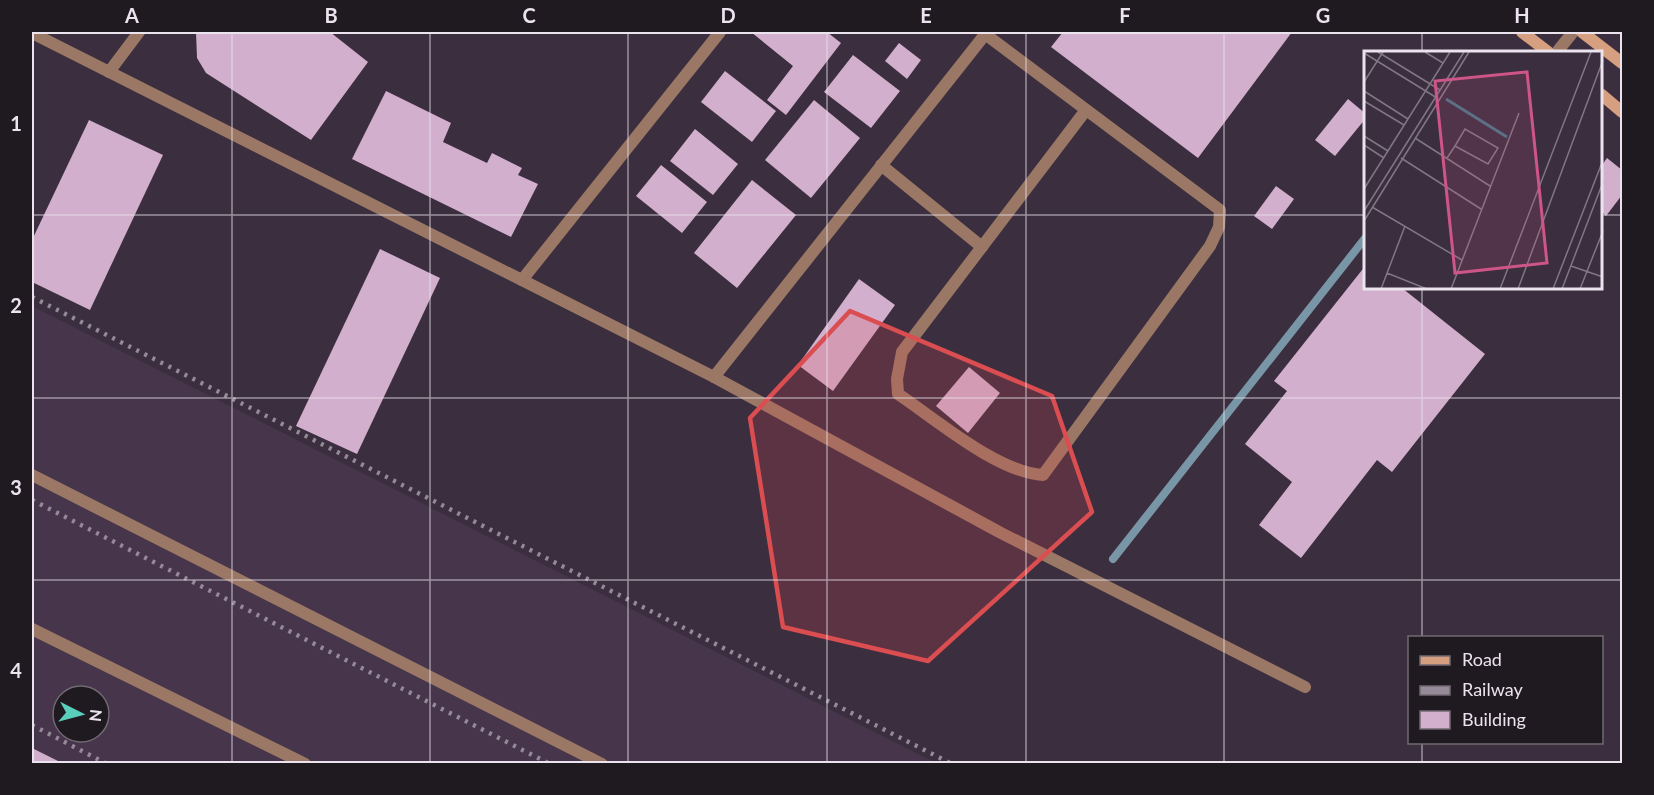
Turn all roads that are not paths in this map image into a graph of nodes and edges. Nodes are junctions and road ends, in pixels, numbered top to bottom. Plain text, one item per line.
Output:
1 (139, 32) edge
2 (720, 32) edge
3 (1522, 32) edge
4 (1573, 32) edge
5 (1582, 32) edge
6 (32, 33) edge
7 (986, 33) edge
8 (1547, 51) edge
9 (1558, 51) edge
10 (1623, 63) edge
11 (109, 72) junction
12 (1603, 96) edge
13 (1086, 110) junction
14 (1623, 112) edge
15 (881, 165) junction
16 (982, 247) junction
17 (522, 280) junction
18 (714, 377) junction
19 (32, 475) edge
20 (32, 629) edge
21 (1305, 687) dead end
22 (304, 764) edge
23 (602, 764) edge

1 - 11 street
2 - 17 street
3 - 8 main road
4 - 9 street
5 - 10 main road
6 - 11 street
7 - 13 street
7 - 15 street
11 - 17 street
12 - 14 main road
13 - 16 street
13 - 16 street
15 - 16 street
15 - 18 street
17 - 18 street
18 - 21 street
19 - 23 street
20 - 22 street

